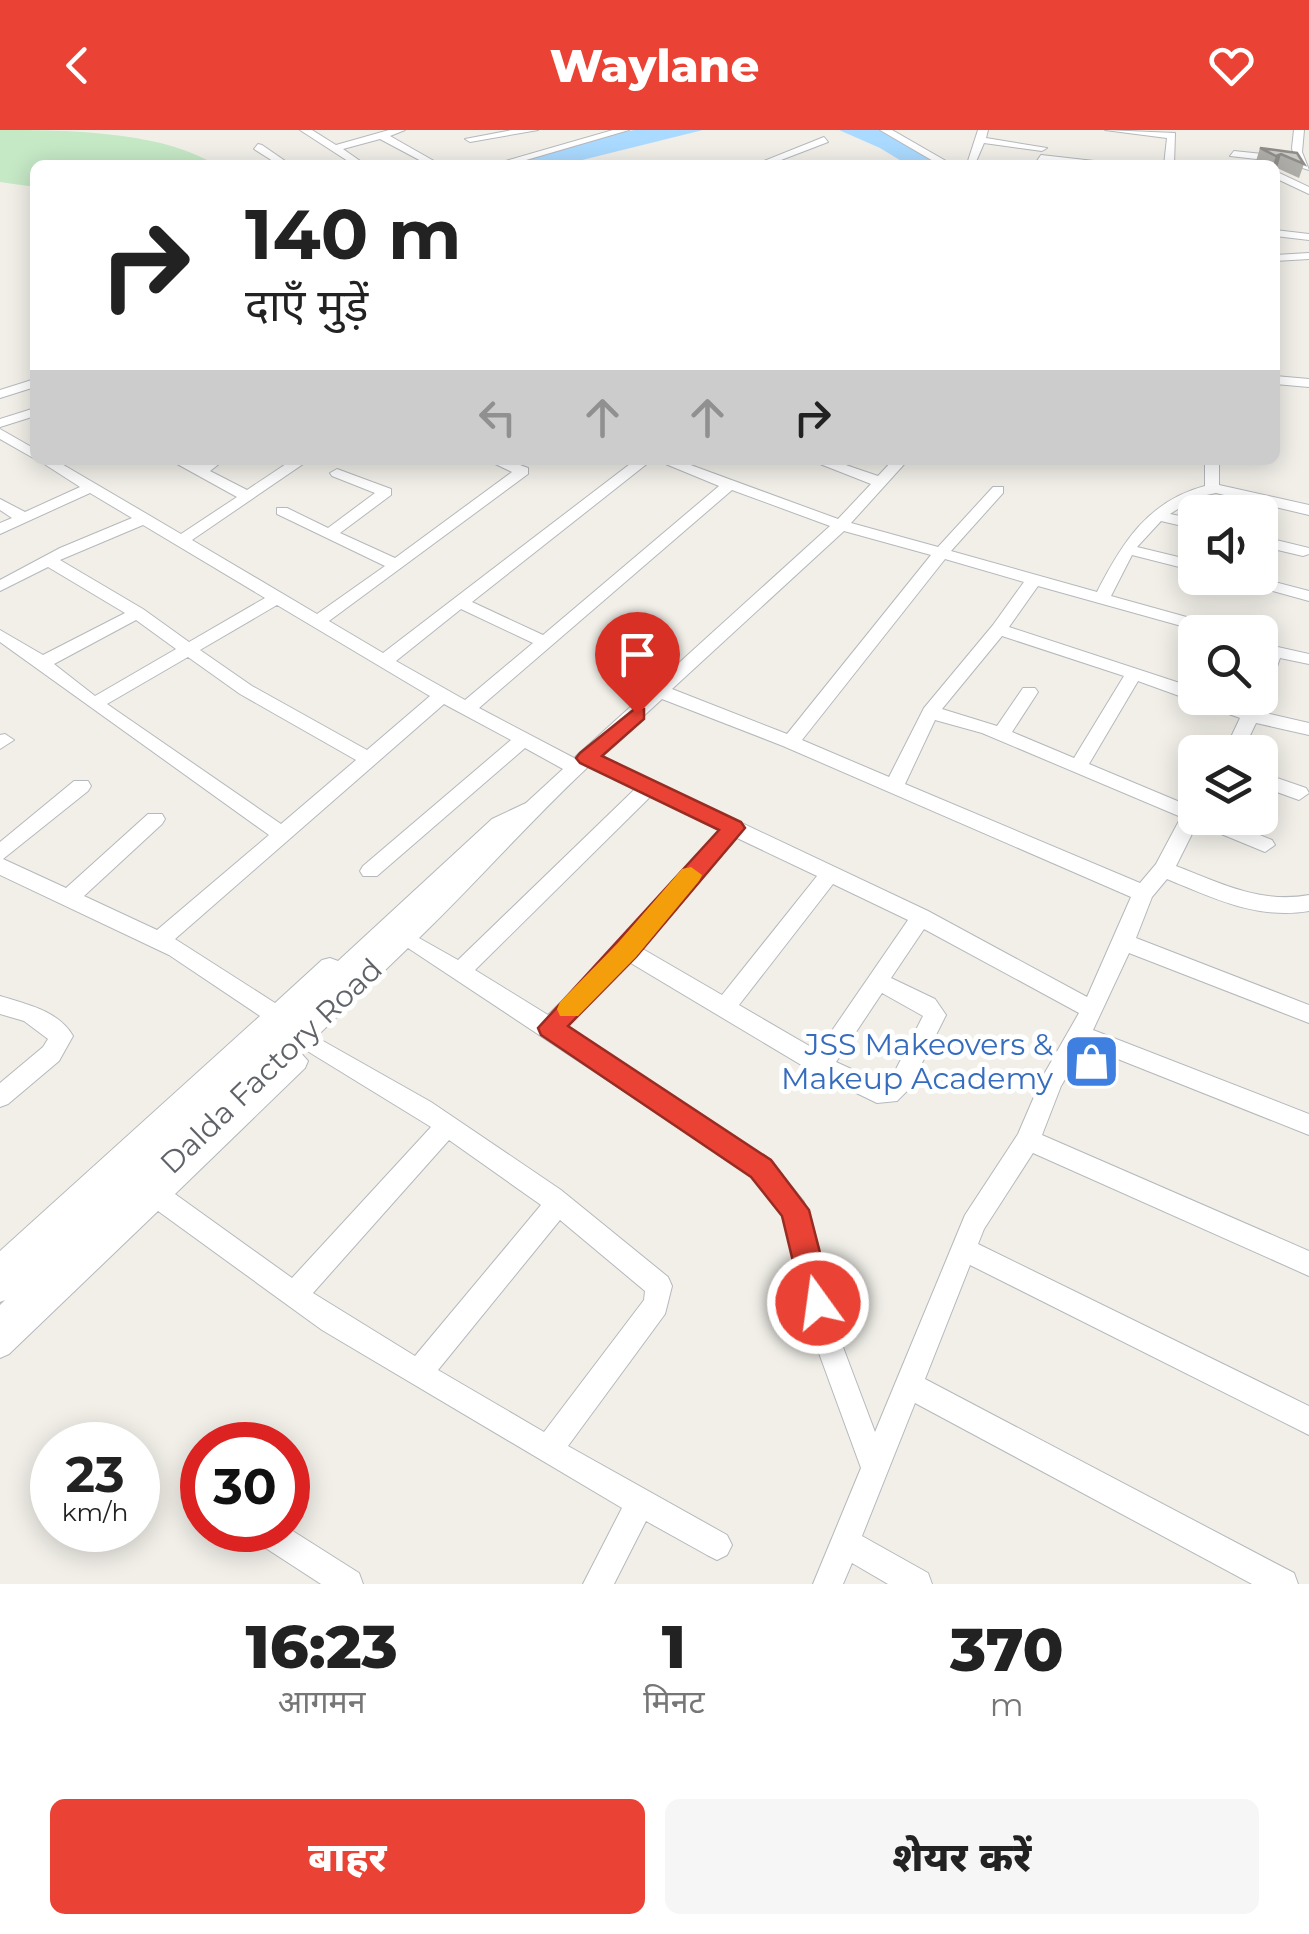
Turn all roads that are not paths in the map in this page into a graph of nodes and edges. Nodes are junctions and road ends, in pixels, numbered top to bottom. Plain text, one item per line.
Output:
1 (292, 130) edge
2 (305, 130) edge
3 (400, 130) edge
4 (624, 130) edge
5 (886, 130) edge
6 (1047, 130) edge
7 (1110, 130) edge
8 (1300, 130) edge
9 (536, 134) edge
10 (381, 135) junction
11 (467, 135) edge
12 (982, 135) edge
13 (824, 140) dead end
14 (1295, 145) junction
15 (1309, 146) edge
16 (258, 148) dead end
17 (333, 148) junction
18 (478, 152) dead end
19 (1041, 157) edge
20 (278, 160) edge
21 (340, 160) edge
22 (353, 160) edge
23 (427, 160) edge
24 (516, 160) edge
25 (772, 160) edge
26 (940, 160) edge
27 (972, 160) edge
28 (1169, 160) edge
29 (1248, 160) edge
30 (1303, 164) edge
31 (1280, 176) edge
32 (1309, 191) edge
33 (1280, 234) edge
34 (1309, 237) edge
35 (1308, 257) edge
36 (1280, 258) edge
37 (1280, 380) edge
38 (1309, 382) edge
39 (30, 385) edge
40 (0, 394) edge
41 (30, 414) edge
42 (0, 423) edge
43 (0, 433) edge
44 (30, 452) edge
45 (54, 465) edge
46 (187, 465) edge
47 (209, 465) edge
48 (294, 465) edge
49 (507, 465) edge
50 (532, 465) edge
51 (635, 465) edge
52 (678, 465) edge
53 (831, 465) edge
54 (896, 465) edge
55 (1212, 465) edge
56 (199, 471) junction
57 (523, 471) junction
58 (338, 473) dead end
59 (880, 482) junction
60 (731, 483) junction
61 (92, 486) junction
62 (1212, 488) junction
63 (998, 490) dead end
64 (248, 496) junction
65 (0, 504) edge
66 (1309, 509) edge
67 (282, 510) dead end
68 (1156, 515) junction
69 (24, 518) junction
70 (146, 518) junction
71 (1178, 520) edge
72 (841, 525) junction
73 (0, 530) edge
74 (329, 534) junction
75 (182, 540) junction
76 (1278, 545) edge
77 (1127, 549) junction
78 (943, 552) junction
79 (1304, 552) dead end
80 (48, 560) junction
81 (1178, 562) edge
82 (396, 565) junction
83 (1035, 578) junction
84 (0, 586) edge
85 (1278, 588) edge
86 (1309, 596) edge
87 (278, 597) junction
88 (1102, 598) junction
89 (459, 602) junction
90 (137, 612) junction
91 (318, 620) junction
92 (1178, 620) edge
93 (999, 629) junction
94 (0, 635) edge
95 (542, 641) junction
96 (189, 649) junction
97 (1278, 653) edge
98 (384, 660) junction
99 (1309, 660) edge
100 (42, 663) junction
101 (1136, 672) junction
102 (1178, 688) edge
103 (662, 692) junction
104 (1029, 692) dead end
105 (443, 695) junction
106 (94, 704) junction
107 (467, 708) junction
108 (930, 712) junction
109 (1278, 713) edge
110 (1309, 729) edge
111 (1002, 734) junction
112 (525, 738) junction
113 (790, 742) junction
114 (368, 758) junction
115 (581, 762) junction
116 (1078, 766) junction
117 (81, 786) dead end
118 (1278, 786) edge
119 (894, 787) junction
120 (648, 788) junction
121 (1299, 794) dead end
122 (1178, 806) edge
123 (156, 819) dead end
124 (506, 828) junction
125 (734, 828) junction
126 (283, 835) junction
127 (1181, 835) edge
128 (1244, 835) edge
129 (1264, 844) dead end
130 (0, 853) edge
131 (0, 866) edge
132 (1164, 869) junction
133 (370, 871) dead end
134 (830, 874) junction
135 (1143, 893) junction
136 (69, 898) junction
137 (1309, 903) edge
138 (920, 917) junction
139 (411, 930) junction
140 (160, 941) junction
141 (1124, 942) junction
142 (627, 950) junction
143 (458, 972) junction
144 (877, 981) junction
145 (0, 1005) edge
146 (726, 1006) junction
147 (1309, 1014) edge
148 (276, 1015) junction
149 (1085, 1021) junction
150 (550, 1028) junction
151 (313, 1045) junction
152 (820, 1066) junction
153 (0, 1098) edge
154 (1309, 1125) edge
155 (447, 1126) junction
156 (1028, 1140) junction
157 (157, 1196) junction
158 (558, 1203) junction
159 (963, 1250) junction
160 (1309, 1264) edge
161 (0, 1268) edge
162 (0, 1290) edge
163 (295, 1294) junction
164 (0, 1322) edge
165 (0, 1346) edge
166 (418, 1373) junction
167 (907, 1384) junction
168 (1309, 1421) edge
169 (548, 1450) junction
170 (874, 1466) junction
171 (641, 1502) junction
172 (845, 1542) junction
173 (717, 1545) dead end
174 (298, 1552) edge
175 (348, 1584) edge
176 (598, 1584) edge
177 (828, 1584) edge
178 (918, 1584) edge
179 (1283, 1584) edge

1 - 21 street
2 - 17 street
3 - 10 street
4 - 24 street
5 - 26 street
6 - 19 street
7 - 28 street
8 - 14 street
9 - 11 street
10 - 17 street
10 - 23 street
11 - 18 street
12 - 19 street
12 - 27 street
13 - 25 street
14 - 15 street
14 - 30 street
16 - 20 street
17 - 22 street
29 - 30 street
30 - 32 street
31 - 32 street
33 - 34 street
35 - 36 street
37 - 38 street
39 - 40 street
41 - 42 street
43 - 44 street
45 - 61 street
46 - 56 street
47 - 56 street
48 - 64 street
49 - 57 street
50 - 57 street
51 - 89 street
52 - 60 street
53 - 59 street
54 - 59 street, Dalda Factory Road
55 - 62 street
56 - 64 street
57 - 82 street
58 - 74 street
59 - 72 street, Dalda Factory Road
60 - 72 street
60 - 95 street
61 - 69 street
61 - 70 street
62 - 66 street
62 - 68 street
63 - 78 street
64 - 75 street
65 - 69 street
67 - 74 street
68 - 71 street
68 - 77 street
69 - 73 street
70 - 75 street
70 - 80 street
72 - 78 street
72 - 103 street, Dalda Factory Road
74 - 82 street
75 - 87 street
76 - 79 street
77 - 81 street
77 - 88 street
78 - 83 street
78 - 113 street
80 - 84 street
80 - 90 street
82 - 91 street
83 - 88 street
83 - 93 street
85 - 86 street
87 - 91 street
87 - 96 street
88 - 92 street
89 - 95 street
89 - 98 street
90 - 96 street
90 - 100 street
91 - 98 street
93 - 101 street
93 - 108 street
94 - 100 street
95 - 107 street
96 - 106 street
96 - 114 street
97 - 99 street
98 - 105 street
100 - 106 street
101 - 102 street
101 - 116 street
103 - 113 street
103 - 115 street, Dalda Factory Road
104 - 111 street
105 - 107 street
105 - 114 street
106 - 126 street
107 - 112 street
108 - 111 street
108 - 119 street
109 - 110 street
111 - 116 street
112 - 115 street
112 - 133 street
113 - 119 street
114 - 126 street
115 - 120 street
115 - 124 street, Dalda Factory Road
116 - 122 street
117 - 130 street
118 - 121 street
119 - 135 street
120 - 125 street
120 - 143 street
123 - 136 street
124 - 139 street, Dalda Factory Road
124 - 139 street
124 - 148 street
125 - 134 street
125 - 142 street
126 - 140 street
127 - 132 street
128 - 129 street
131 - 136 street
132 - 135 street
132 - 137 street
134 - 138 street
134 - 146 street
135 - 141 street
136 - 140 street
138 - 144 street
138 - 149 street
139 - 143 street
139 - 151 street
139 - 162 street, Dalda Factory Road
139 - 164 street, Dalda Factory Road
140 - 148 street
141 - 147 street
141 - 149 street
142 - 146 street
142 - 150 street
143 - 150 street
144 - 152 street
144 - 152 street
145 - 153 street
146 - 152 street
148 - 161 street
149 - 154 street
149 - 156 street
150 - 170 street
151 - 155 street
151 - 157 street
155 - 158 street
155 - 163 street
156 - 159 street
156 - 160 street
157 - 163 street
157 - 165 street
158 - 166 street
158 - 169 street
159 - 167 street
159 - 168 street
163 - 166 street
166 - 169 street
167 - 170 street
167 - 179 street
169 - 171 street
170 - 172 street
171 - 173 street
171 - 176 street
172 - 177 street
172 - 178 street
174 - 175 street

